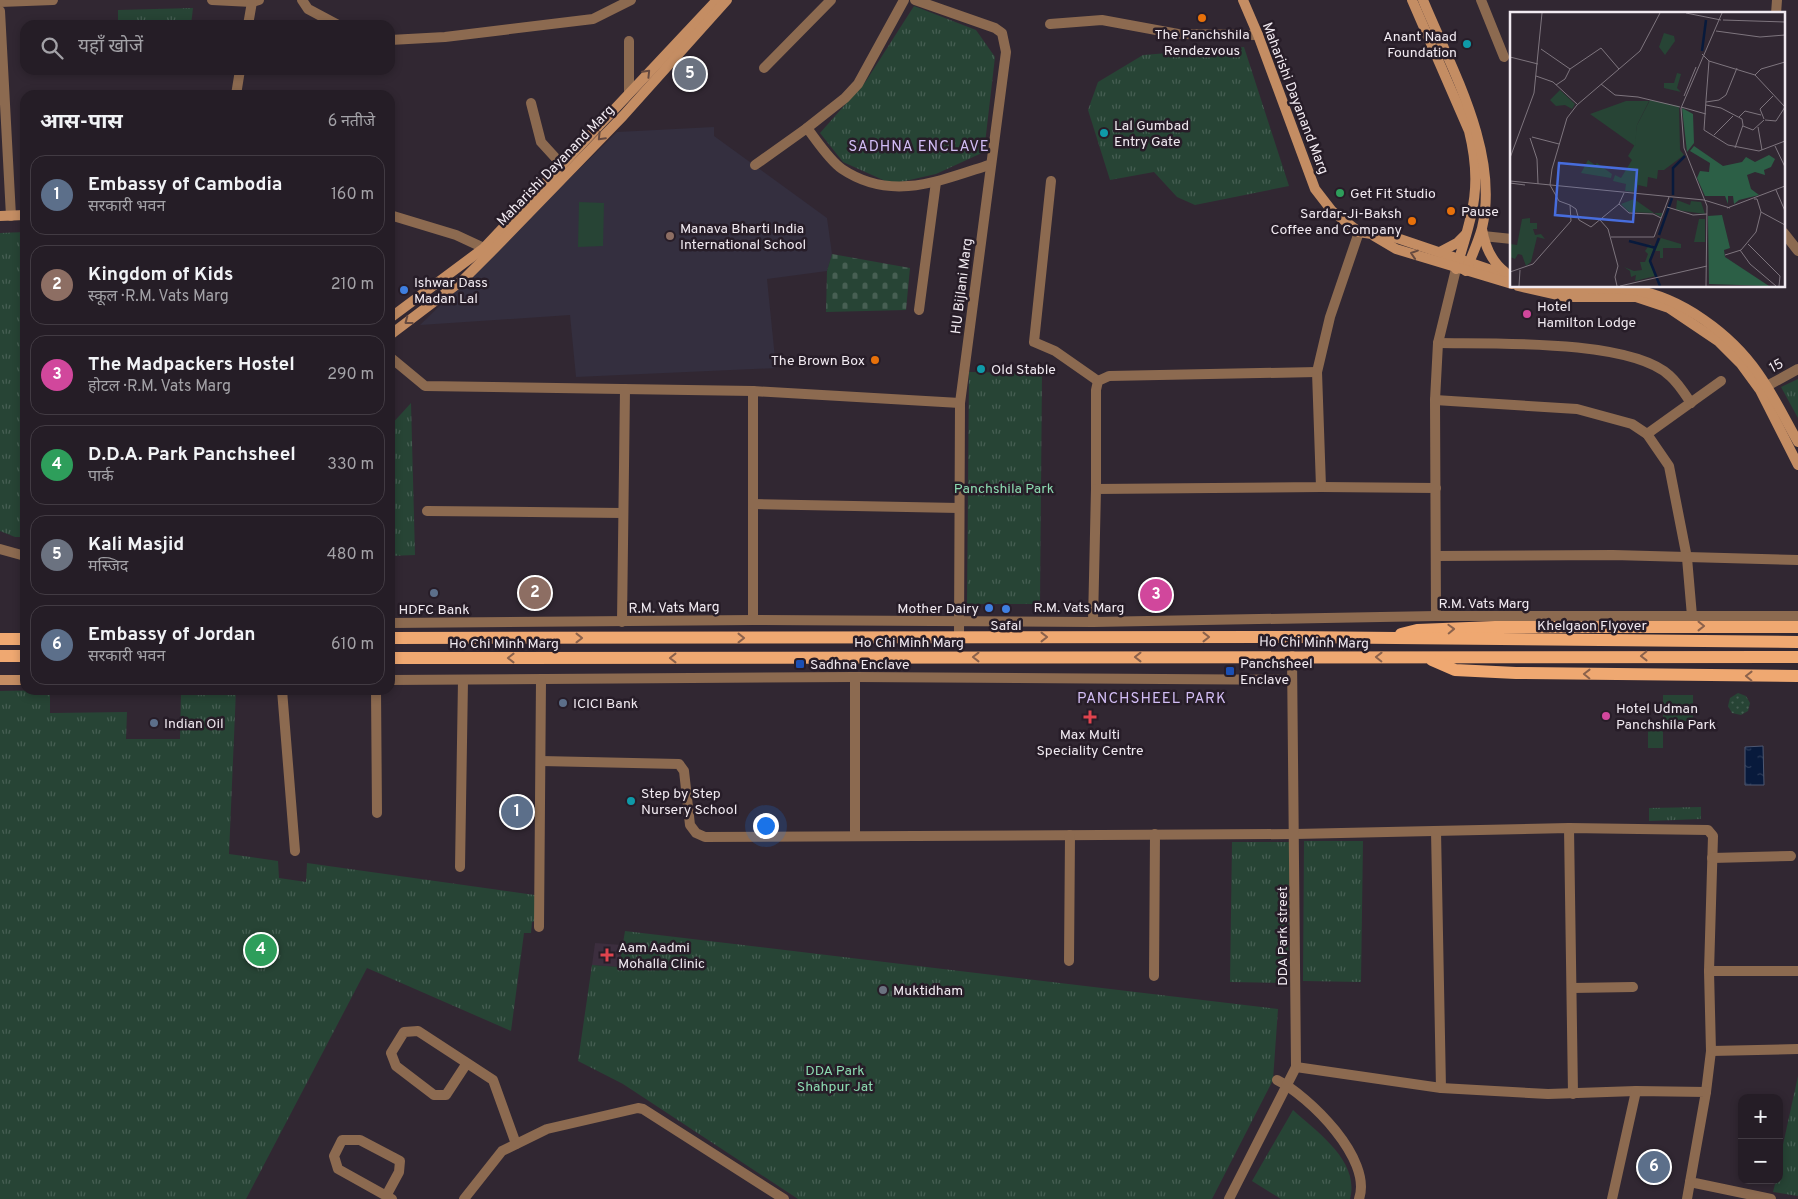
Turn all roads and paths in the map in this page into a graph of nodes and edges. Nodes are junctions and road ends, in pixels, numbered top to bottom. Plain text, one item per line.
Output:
1 (53, 0) edge
2 (212, 0) edge
3 (302, 0) edge
4 (631, 0) edge
5 (717, 0) edge
6 (727, 0) edge
7 (831, 0) edge
8 (904, 0) edge
9 (915, 0) edge
10 (1243, 0) edge
11 (1412, 0) edge
12 (1423, 0) edge
13 (1481, 0) edge
14 (255, 1) edge
15 (0, 2) edge
16 (0, 12) edge
17 (249, 20) edge
18 (329, 20) edge
19 (1050, 24) dead end
20 (1258, 35) junction
21 (395, 40) edge
22 (629, 41) dead end
23 (1504, 57) dead end
24 (764, 68) dead end
25 (239, 75) edge
26 (237, 90) edge
27 (629, 92) junction
28 (531, 103) dead end
29 (807, 128) junction
30 (562, 164) junction
31 (754, 165) dead end
32 (989, 165) junction
33 (1051, 181) dead end
34 (936, 182) junction
35 (20, 215) edge
36 (0, 216) edge
37 (11, 216) junction
38 (395, 217) edge
39 (1468, 231) junction
40 (1359, 232) junction
41 (1482, 232) junction
42 (1374, 236) junction
43 (1786, 236) edge
44 (1510, 239) edge
45 (484, 248) junction
46 (1798, 251) edge
47 (1440, 252) junction
48 (1463, 265) junction
49 (456, 270) junction
50 (1510, 275) edge
51 (1510, 277) edge
52 (464, 279) junction
53 (1510, 283) edge
54 (1527, 288) edge
55 (1558, 288) edge
56 (918, 310) dead end
57 (395, 314) edge
58 (395, 331) edge
59 (1438, 343) junction
60 (395, 361) edge
61 (1798, 369) edge
62 (1317, 372) junction
63 (1098, 381) junction
64 (1721, 381) dead end
65 (1763, 388) junction
66 (624, 389) junction
67 (752, 391) junction
68 (1435, 400) junction
69 (960, 403) junction
70 (1692, 403) junction
71 (1784, 424) junction
72 (1647, 434) junction
73 (1798, 442) edge
74 (1798, 465) edge
75 (1321, 487) junction
76 (1096, 488) junction
77 (1436, 488) junction
78 (753, 504) junction
79 (959, 508) junction
80 (426, 511) dead end
81 (623, 513) junction
82 (0, 549) edge
83 (20, 555) edge
84 (1436, 556) junction
85 (1687, 558) junction
86 (1798, 560) edge
87 (1436, 616) junction
88 (1692, 616) junction
89 (1798, 616) edge
90 (753, 620) junction
91 (959, 621) junction
92 (622, 622) junction
93 (1094, 622) junction
94 (395, 624) edge
95 (1798, 626) edge
96 (959, 637) junction
97 (395, 638) edge
98 (1386, 638) junction
99 (0, 639) edge
100 (20, 639) edge
101 (1798, 642) edge
102 (0, 656) edge
103 (20, 656) edge
104 (1292, 656) junction
105 (1798, 657) edge
106 (395, 658) edge
107 (1428, 658) junction
108 (1798, 676) edge
109 (855, 677) junction
110 (0, 680) edge
111 (20, 680) edge
112 (395, 680) edge
113 (463, 680) junction
114 (541, 680) junction
115 (1292, 680) junction
116 (282, 695) edge
117 (376, 695) edge
118 (541, 761) junction
119 (377, 813) dead end
120 (1569, 828) junction
121 (1436, 831) junction
122 (1070, 834) junction
123 (1155, 834) junction
124 (1295, 834) junction
125 (855, 835) junction
126 (295, 851) dead end
127 (1791, 856) dead end
128 (1712, 858) junction
129 (460, 867) dead end
130 (539, 928) dead end
131 (1069, 961) dead end
132 (1709, 971) junction
133 (1798, 971) edge
134 (1154, 976) dead end
135 (1633, 987) dead end
136 (1572, 988) junction
137 (1798, 1050) edge
138 (1711, 1051) junction
139 (467, 1063) junction
140 (1296, 1067) junction
141 (1277, 1080) dead end
142 (1287, 1085) junction
143 (1441, 1088) junction
144 (1636, 1091) junction
145 (1706, 1092) junction
146 (1573, 1094) junction
147 (516, 1144) junction
148 (1690, 1182) junction
149 (389, 1198) edge
150 (464, 1199) edge
151 (784, 1199) edge
152 (1229, 1199) edge
153 (1359, 1199) edge
154 (1612, 1199) edge
155 (1687, 1199) edge
156 (1771, 1199) edge

1 - 15 street
2 - 14 street
3 - 18 street
4 - 21 street
27 -> 5 street, Maharishi Dayanand Marg
6 -> 52 street, Maharishi Dayanand Marg
7 - 24 street
8 - 29 street
9 - 32 street, HU Bijlani Marg
10 - 20 street, Maharishi Dayanand Marg
11 - 39 street
12 - 41 street
13 - 23 street
14 - 17 street
16 - 37 street
19 - 20 street
20 - 40 street, Maharishi Dayanand Marg
22 - 27 street
25 - 26 street
27 - 30 street, Maharishi Dayanand Marg
28 - 30 street
29 - 31 street
29 - 34 street
30 - 45 street, Maharishi Dayanand Marg
32 - 34 street
32 - 69 street, HU Bijlani Marg
33 - 63 street
34 - 56 street
35 - 37 street
36 - 37 street
38 - 45 street
39 - 47 street
39 - 48 street
40 - 42 street, Maharishi Dayanand Marg
40 - 62 street
41 - 44 street
41 - 48 street
41 - 50 street
42 - 47 street, Maharishi Dayanand Marg
48 -> 42 street, Maharishi Dayanand Marg
43 - 46 street
45 - 49 street, Maharishi Dayanand Marg
47 - 48 street, Maharishi Dayanand Marg
48 - 51 street, Maharishi Dayanand Marg
48 - 53 street, Maharishi Dayanand Marg
48 - 59 street
49 - 52 street
49 - 57 street, Maharishi Dayanand Marg
52 -> 58 street, Maharishi Dayanand Marg
54 - 65 street
55 - 65 street
59 - 68 street
59 - 70 street
60 - 66 street
61 - 65 street, 15
62 - 63 street
62 - 75 street
63 - 76 street
64 - 70 street
65 - 71 street
66 - 67 street
66 - 81 street
67 - 69 street
67 - 78 street
68 - 72 street
68 - 77 street
69 - 79 street, HU Bijlani Marg
70 - 72 street
71 - 73 street
71 - 74 street
72 - 85 street
75 - 76 street
75 - 77 street
76 - 93 street
77 - 84 street
78 - 79 street
78 - 90 street
79 - 91 street, HU Bijlani Marg
80 - 81 street
81 - 92 street
82 - 83 street
84 - 85 street
84 - 87 street
85 - 86 street
85 - 88 street
87 - 88 street, R.M. Vats Marg
87 - 93 street, R.M. Vats Marg
88 - 89 street, R.M. Vats Marg
90 - 91 street, R.M. Vats Marg
90 - 92 street, R.M. Vats Marg
91 - 93 street, R.M. Vats Marg
91 - 96 street, HU Bijlani Marg
92 - 94 street, R.M. Vats Marg
98 -> 95 main road
97 -> 96 main road, Ho Chi Minh Marg
96 -> 98 main road, Ho Chi Minh Marg
98 - 101 main road, Khelgaon Flyover
99 - 100 main road
102 - 103 main road
104 -> 106 main road, Ho Chi Minh Marg
107 -> 104 main road, Ho Chi Minh Marg
104 - 115 street, DDA Park street
105 -> 107 main road
108 -> 107 main road
109 - 114 street
109 - 115 street
109 - 125 street
110 - 111 street
112 - 113 street
113 - 114 street
113 - 129 street
114 - 118 street
115 - 124 street, DDA Park street
116 - 126 street
117 - 119 street
118 - 125 street
118 - 130 street
120 - 121 street
120 - 128 street
120 - 136 street
121 - 124 street
121 - 143 street
122 - 123 street
122 - 125 street
122 - 131 street
123 - 124 street
123 - 134 street
124 - 140 street, DDA Park street
127 - 128 street
128 - 132 street
132 - 133 street
132 - 138 street
135 - 136 street
136 - 146 street
137 - 138 street
138 - 145 street
139 - 139 street
139 - 147 street
140 - 142 street, DDA Park street
140 - 143 street
141 - 142 street
142 - 152 street, DDA Park street
142 - 153 street
143 - 146 street
144 - 145 street
144 - 146 street
144 - 154 street
145 - 148 street
147 - 150 street
147 - 151 street
148 - 155 street
148 - 156 street
149 - 149 street

